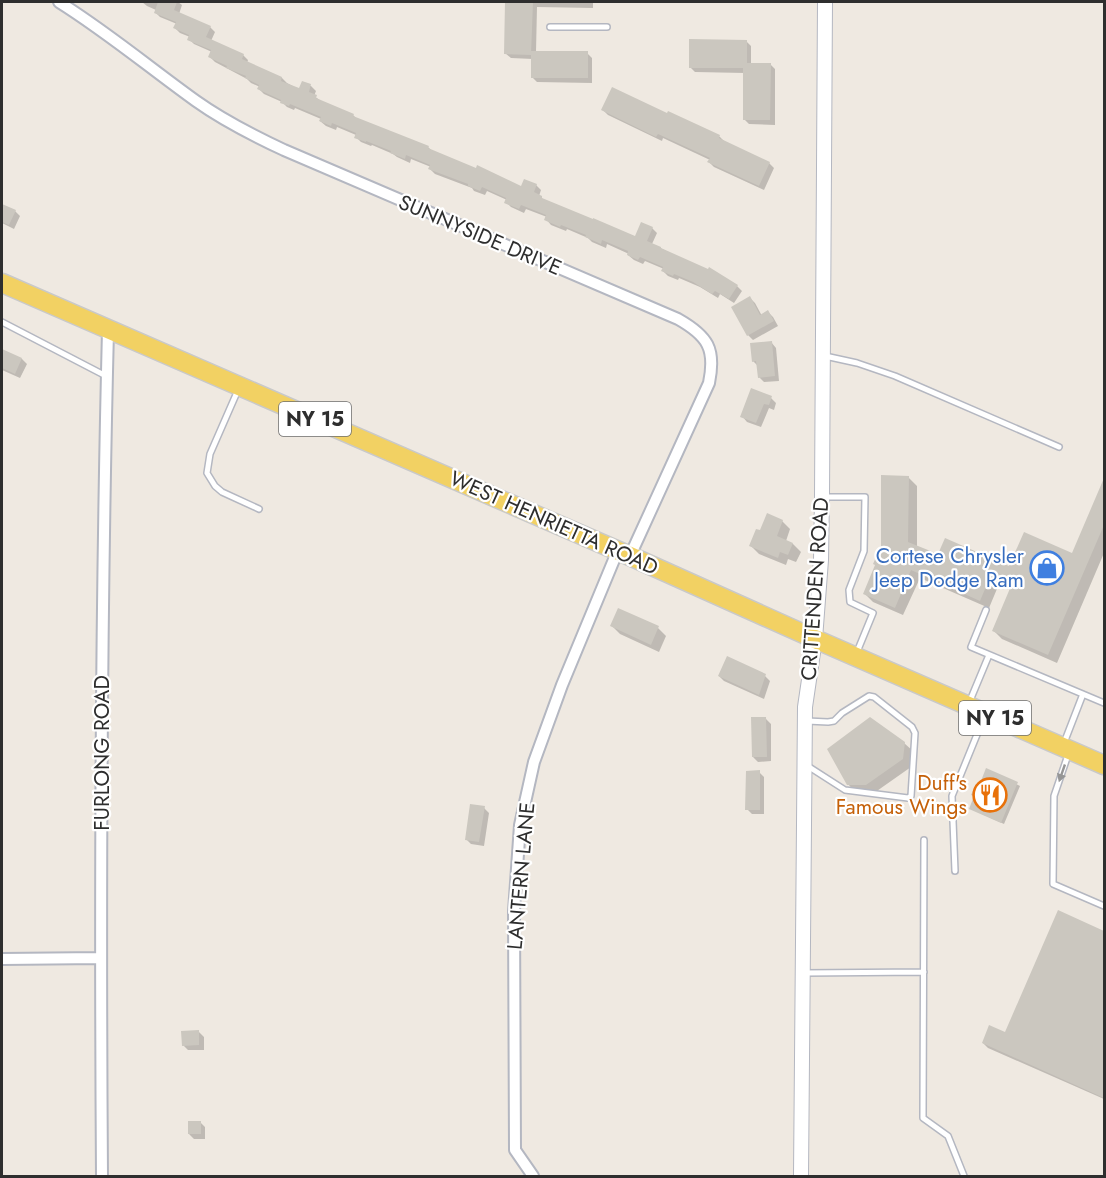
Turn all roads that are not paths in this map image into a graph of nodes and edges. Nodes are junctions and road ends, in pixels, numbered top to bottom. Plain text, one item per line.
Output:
1 (59, 2) edge
2 (825, 2) edge
3 (550, 27) dead end
4 (607, 27) dead end
5 (2, 283) edge
6 (2, 322) edge
7 (108, 330) junction
8 (824, 356) junction
9 (107, 377) junction
10 (239, 386) junction
11 (1059, 447) dead end
12 (822, 497) junction
13 (259, 509) dead end
14 (624, 553) junction
15 (986, 610) dead end
16 (814, 639) junction
17 (989, 655) junction
18 (855, 657) junction
19 (1083, 694) junction
20 (1104, 703) edge
21 (968, 706) junction
22 (985, 714) junction
23 (805, 721) junction
24 (1066, 749) junction
25 (804, 765) junction
26 (1104, 765) edge
27 (924, 840) dead end
28 (955, 871) dead end
29 (1104, 906) edge
30 (101, 958) junction
31 (2, 959) edge
32 (924, 972) junction
33 (803, 973) junction
34 (102, 1176) edge
35 (533, 1176) edge
36 (801, 1176) edge
37 (964, 1176) edge

1 - 14 street, SUNNYSIDE DRIVE
2 - 8 street, CRITTENDEN ROAD
3 - 4 lane
5 - 7 main road, WEST HENRIETTA ROAD / NY 15
6 - 9 lane
7 - 9 street, FURLONG ROAD
7 - 10 main road, WEST HENRIETTA ROAD / NY 15
8 - 11 lane
8 - 12 street, CRITTENDEN ROAD
9 - 30 street, FURLONG ROAD
10 - 13 lane
10 - 14 main road, WEST HENRIETTA ROAD / NY 15
12 - 16 street, CRITTENDEN ROAD
12 - 18 lane
14 - 16 main road, WEST HENRIETTA ROAD / NY 15
14 - 35 street, LANTERN LANE
15 - 17 lane
16 - 18 main road, WEST HENRIETTA ROAD / NY 15
16 - 23 street, CRITTENDEN ROAD
17 - 19 lane
17 - 21 lane
18 - 21 main road, WEST HENRIETTA ROAD / NY 15
19 - 20 lane
19 - 24 lane
21 - 22 main road, WEST HENRIETTA ROAD / NY 15
22 - 24 main road, WEST HENRIETTA ROAD / NY 15
22 - 28 lane
23 - 25 street, CRITTENDEN ROAD
23 - 25 lane
24 - 26 main road, WEST HENRIETTA ROAD / NY 15
24 -> 29 lane
25 - 33 street, CRITTENDEN ROAD
27 - 32 lane
30 - 31 street
30 - 34 street, FURLONG ROAD
32 - 33 lane
32 - 37 lane
33 - 36 street, CRITTENDEN ROAD

